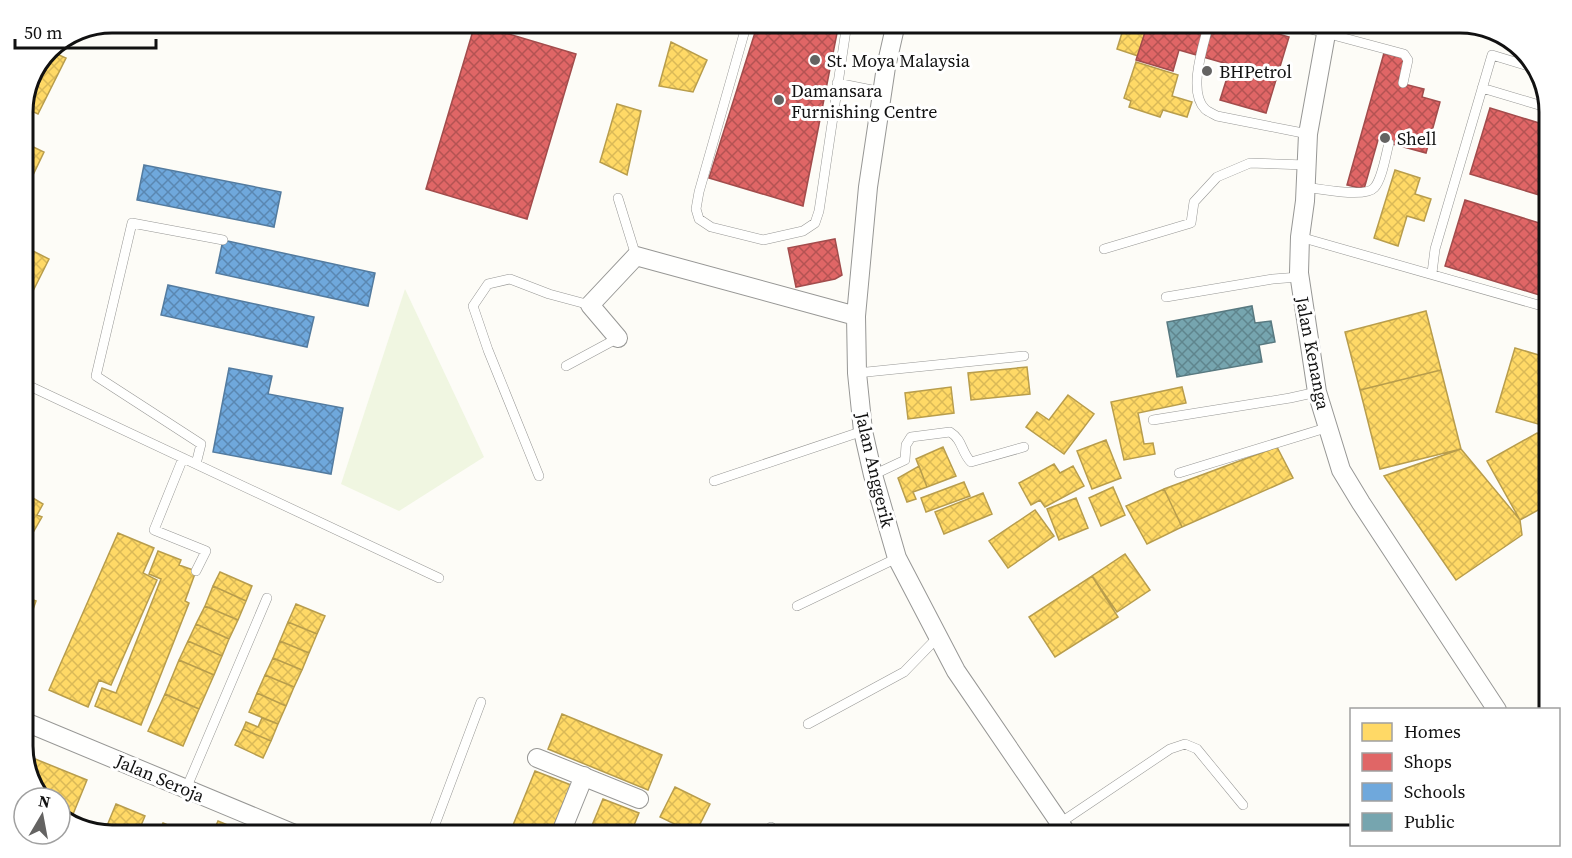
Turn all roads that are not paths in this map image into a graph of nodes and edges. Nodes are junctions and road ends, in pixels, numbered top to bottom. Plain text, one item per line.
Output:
1 (744, 33) edge
2 (845, 33) edge
3 (894, 33) edge
4 (1207, 33) edge
5 (1326, 33) edge
6 (1342, 33) edge
7 (1523, 65) edge
8 (837, 83) junction
9 (1403, 83) dead end
10 (1482, 88) junction
11 (882, 92) junction
12 (1539, 105) edge
13 (1308, 134) junction
14 (1389, 142) dead end
15 (1306, 165) junction
16 (1305, 188) junction
17 (618, 198) dead end
18 (1300, 237) junction
19 (223, 240) dead end
20 (1104, 249) dead end
21 (636, 256) junction
22 (1432, 273) junction
23 (1299, 277) junction
24 (1166, 297) dead end
25 (590, 305) junction
26 (1539, 305) edge
27 (856, 316) junction
28 (618, 338) joint
29 (1024, 357) dead end
30 (566, 366) dead end
31 (857, 373) junction
32 (33, 388) edge
33 (1317, 392) junction
34 (1153, 420) dead end
35 (1329, 427) junction
36 (863, 431) junction
37 (1024, 447) dead end
38 (183, 458) junction
39 (196, 464) junction
40 (1179, 473) dead end
41 (873, 475) junction
42 (539, 476) dead end
43 (714, 481) dead end
44 (897, 558) junction
45 (196, 571) dead end
46 (440, 578) dead end
47 (267, 598) dead end
48 (797, 606) dead end
49 (938, 637) junction
50 (482, 702) dead end
51 (1496, 708) edge
52 (808, 724) dead end
53 (33, 725) edge
54 (537, 758) dead end
55 (584, 777) junction
56 (186, 789) junction
57 (639, 799) dead end
58 (1243, 805) dead end
59 (271, 825) edge
60 (435, 825) edge
61 (564, 825) edge
62 (1061, 825) edge
63 (1069, 825) edge

1 - 8 lane
2 - 8 lane
3 - 11 street, Jalan Anggerik
4 - 13 lane
5 - 13 street, Jalan Kenanga
6 - 9 lane
7 - 10 lane
8 - 11 lane
10 - 12 lane
10 - 22 lane
11 - 27 street, Jalan Anggerik
13 - 15 street, Jalan Kenanga
14 - 16 lane
15 - 16 street, Jalan Kenanga
15 - 20 lane
16 - 18 street, Jalan Kenanga
17 - 21 lane
18 - 22 lane
18 - 23 street, Jalan Kenanga
19 - 39 lane
21 - 25 street
21 - 27 street
22 - 26 lane
23 - 24 lane
23 - 33 street, Jalan Kenanga
25 - 28 street
25 - 42 lane
27 - 31 street, Jalan Anggerik
28 - 30 lane
29 - 31 lane
31 - 36 street, Jalan Anggerik
32 - 38 lane
33 - 34 lane
33 - 35 street, Jalan Kenanga
35 - 40 lane
35 - 51 street, Jalan Kenanga
36 - 41 street, Jalan Anggerik
36 - 43 lane
37 - 41 lane
38 - 39 lane
38 - 45 lane
39 - 46 lane
41 - 44 street, Jalan Anggerik
44 - 48 lane
44 - 49 street, Jalan Anggerik
47 - 56 lane
49 - 52 lane
49 - 62 street, Jalan Anggerik
50 - 60 lane
53 - 56 street, Jalan Seroja
54 - 55 street
55 - 57 street
55 - 61 street
56 - 59 street, Jalan Seroja
58 - 63 lane

